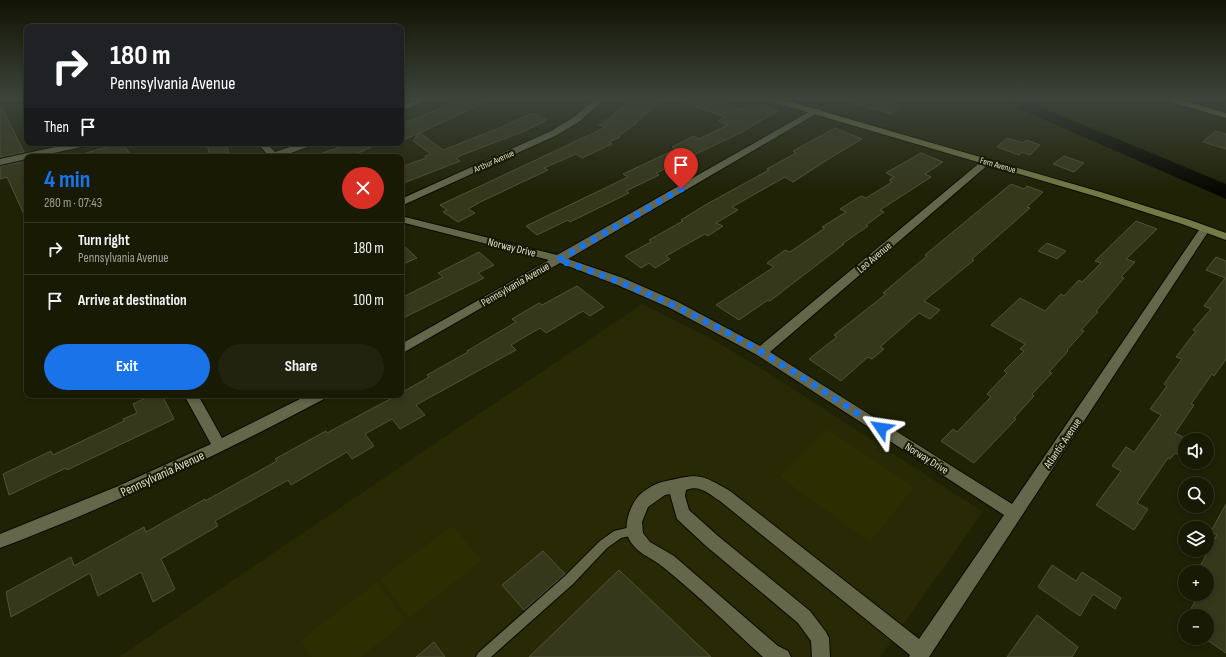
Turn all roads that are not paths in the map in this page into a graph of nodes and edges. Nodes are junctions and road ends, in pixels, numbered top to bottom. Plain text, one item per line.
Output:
1 (561, 129) edge
2 (787, 129) edge
3 (876, 129) edge
4 (74, 146) edge
5 (264, 146) edge
6 (302, 146) edge
7 (58, 150) edge
8 (39, 154) edge
9 (272, 154) edge
10 (282, 154) edge
11 (24, 157) edge
12 (0, 162) edge
13 (986, 162) junction
14 (404, 202) edge
15 (404, 220) edge
16 (1205, 229) junction
17 (1226, 237) edge
18 (558, 260) junction
19 (404, 348) edge
20 (761, 352) junction
21 (193, 398) edge
22 (313, 398) edge
23 (219, 446) junction
24 (679, 486) junction
25 (1014, 513) junction
26 (635, 531) junction
27 (0, 541) edge
28 (920, 654) edge
29 (482, 657) edge
30 (782, 657) edge
31 (821, 657) edge

1 - 14 street, Arthur Avenue
2 - 18 street, Pennsylvania Avenue
3 - 13 street, Fern Avenue
4 - 7 street
5 - 9 street
6 - 10 street
7 - 8 street
11 - 12 street
13 - 16 street, Fern Avenue
13 - 20 street, Leo Avenue
15 - 18 street, Norway Drive
16 - 17 street, Fern Avenue
16 - 25 street, Atlantic Avenue
18 - 19 street, Pennsylvania Avenue
18 - 20 street, Norway Drive
20 - 25 street, Norway Drive
21 - 23 street
22 - 23 street, Pennsylvania Avenue
23 - 27 street, Pennsylvania Avenue
24 - 26 street
24 - 28 street
24 - 31 street
25 - 28 street, Atlantic Avenue
26 - 29 lane
26 - 30 street

